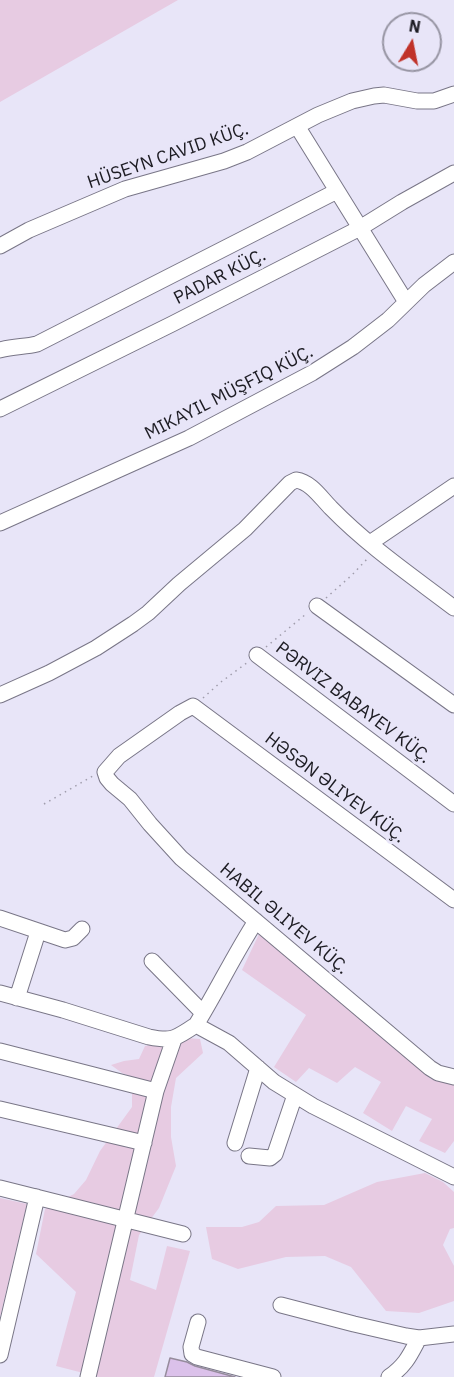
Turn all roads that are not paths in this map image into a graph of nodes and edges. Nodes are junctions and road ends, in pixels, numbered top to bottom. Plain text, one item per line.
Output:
1 (454, 94) edge
2 (297, 126) junction
3 (454, 173) edge
4 (337, 191) junction
5 (360, 228) junction
6 (0, 246) edge
7 (454, 262) edge
8 (406, 302) junction
9 (0, 350) edge
10 (0, 409) edge
11 (452, 493) edge
12 (0, 523) edge
13 (374, 546) junction
14 (317, 606) road end
15 (454, 608) edge
16 (257, 655) road end
17 (0, 695) edge
18 (454, 705) edge
19 (193, 706) joint
20 (454, 804) edge
21 (454, 900) edge
22 (0, 918) edge
23 (256, 921) junction
24 (82, 929) dead end
25 (38, 932) junction
26 (152, 961) dead end
27 (0, 993) edge
28 (17, 998) junction
29 (199, 1019) junction
30 (174, 1039) junction
31 (0, 1051) edge
32 (258, 1068) junction
33 (454, 1077) edge
34 (156, 1091) junction
35 (295, 1095) junction
36 (0, 1109) edge
37 (144, 1143) junction
38 (234, 1143) dead end
39 (249, 1156) dead end
40 (454, 1177) edge
41 (0, 1188) edge
42 (38, 1197) junction
43 (125, 1220) junction
44 (183, 1234) dead end
45 (281, 1305) dead end
46 (198, 1322) dead end
47 (454, 1334) edge
48 (419, 1338) junction
49 (0, 1355) edge
50 (88, 1377) edge
51 (273, 1377) edge
52 (389, 1377) edge

1 - 2 street, HÜSEYN CAVID KÜÇ.
2 - 4 street
2 - 6 street, HÜSEYN CAVID KÜÇ.
3 - 5 street, PADAR KÜÇ.
4 - 5 street
4 - 9 street
5 - 8 street
5 - 10 street, PADAR KÜÇ.
7 - 8 street
8 - 12 street
11 - 13 street
13 - 15 street
13 - 17 street
14 - 18 street
16 - 20 street, PƏRVIZ BABAYEV KÜÇ.
19 - 21 street, HƏSƏN ƏLIYEV KÜÇ.
19 - 23 street, HABIL ƏLIYEV KÜÇ.
22 - 25 street
23 - 29 street
23 - 33 street, HABIL ƏLIYEV KÜÇ.
24 - 25 street
25 - 28 street
26 - 29 street
27 - 28 street
28 - 30 street
29 - 30 street
29 - 32 street
30 - 34 street
31 - 34 street
32 - 35 street
32 - 38 street
34 - 37 street
35 - 39 street
35 - 40 street
36 - 37 street
37 - 43 street
41 - 42 street
42 - 43 street
42 - 49 street
43 - 44 street
43 - 50 street
45 - 48 street
46 - 51 street
47 - 48 street
48 - 52 street

